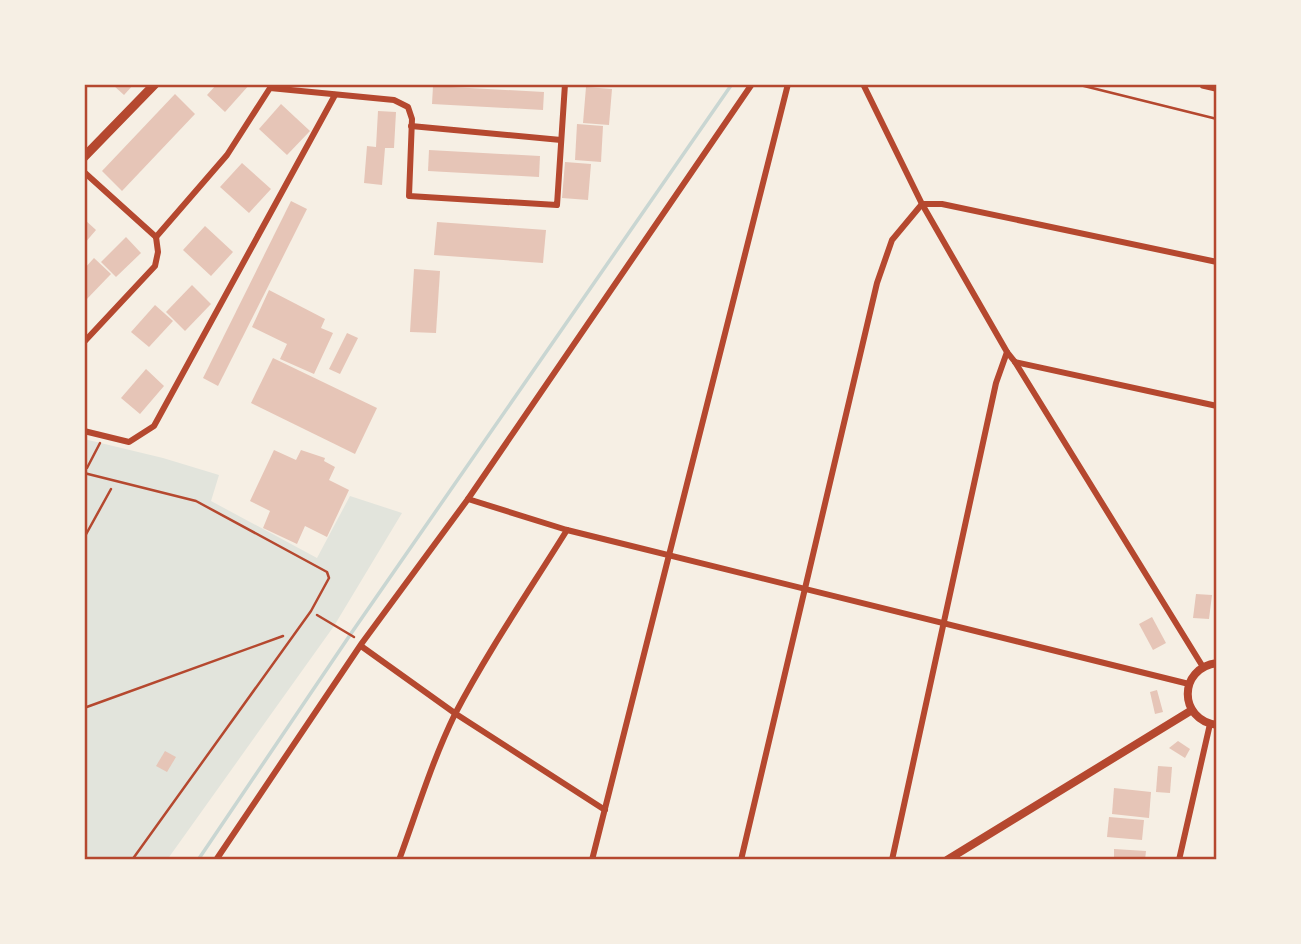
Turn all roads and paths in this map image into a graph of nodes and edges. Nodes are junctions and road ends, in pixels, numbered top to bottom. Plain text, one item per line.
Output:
1 (155, 84) edge
2 (565, 84) edge
3 (752, 84) edge
4 (788, 84) edge
5 (863, 84) edge
6 (1076, 84) edge
7 (1204, 84) edge
8 (272, 86) edge
9 (1217, 87) edge
10 (335, 96) junction
11 (1217, 119) edge
12 (411, 126) junction
13 (561, 140) junction
14 (84, 157) edge
15 (84, 172) edge
16 (922, 204) junction
17 (156, 237) junction
18 (1217, 262) edge
19 (84, 342) edge
20 (1007, 352) junction
21 (1015, 362) junction
22 (1217, 406) edge
23 (84, 431) edge
24 (104, 436) junction
25 (84, 473) edge
26 (115, 481) junction
27 (468, 499) junction
28 (567, 530) junction
29 (84, 538) edge
30 (670, 556) junction
31 (806, 589) junction
32 (311, 611) junction
33 (944, 622) junction
34 (296, 631) junction
35 (362, 644) junction
36 (1217, 663) edge
37 (1203, 667) junction
38 (1189, 684) junction
39 (85, 707) edge
40 (1192, 710) junction
41 (456, 714) junction
42 (1214, 724) edge
43 (605, 810) junction
44 (132, 860) edge
45 (216, 860) edge
46 (399, 860) edge
47 (592, 860) edge
48 (741, 860) edge
49 (892, 860) edge
50 (947, 860) edge
51 (1179, 860) edge

1 - 14 main road
2 - 13 street
3 - 27 street
4 - 30 street
5 - 16 street
6 - 11 lane
7 - 9 main road
8 - 10 street
8 - 17 street
10 - 12 street
10 - 24 street
12 - 13 street
12 - 13 street
15 - 17 street
16 - 18 street
16 - 20 street
16 - 31 street
17 - 19 street
20 - 21 street
20 - 33 street
21 - 22 street
21 - 37 street
23 - 24 street
24 - 25 path
25 - 26 lane
26 - 29 path
26 - 32 lane
27 - 28 street
27 - 35 street
28 - 30 street
28 - 41 street
30 - 31 street
30 - 43 street
31 - 33 street
31 - 48 street
32 - 34 lane
32 - 35 path
33 - 38 street
33 - 49 street
34 - 39 path
34 - 44 lane
35 - 41 street
35 - 45 street
36 - 37 street
37 - 38 street
38 - 40 street
40 - 42 street
40 - 50 street
41 - 43 street
41 - 46 street
42 - 51 street
43 - 47 street

